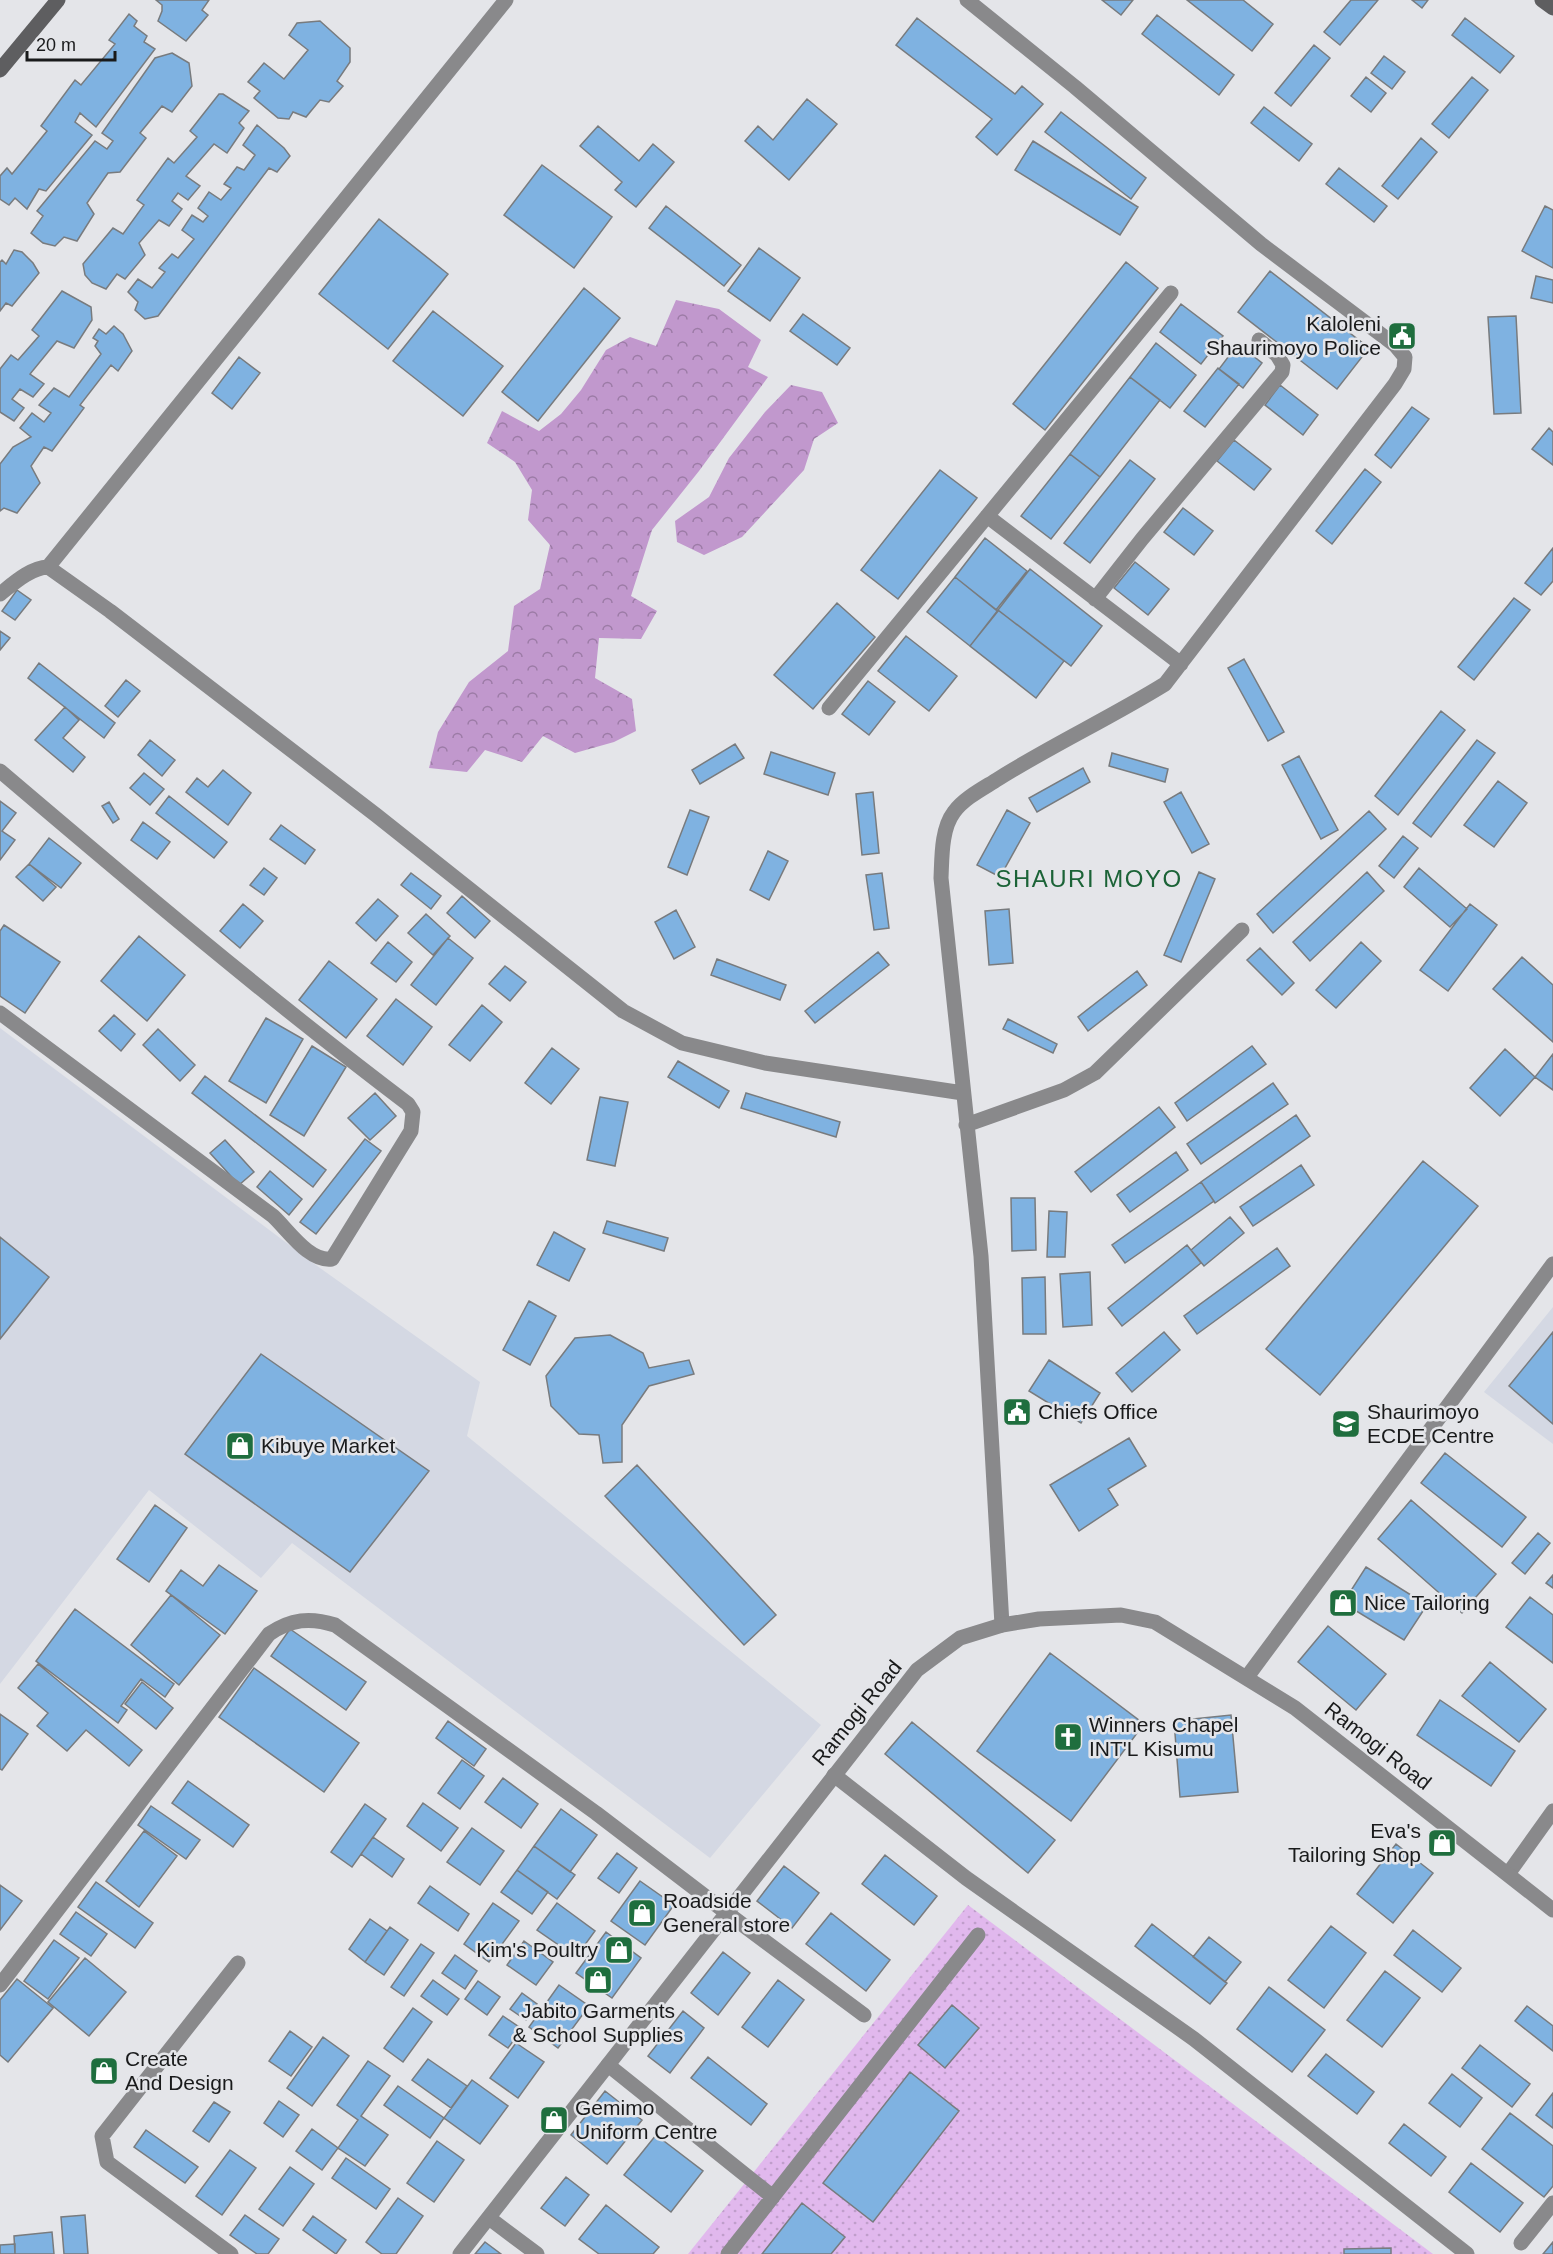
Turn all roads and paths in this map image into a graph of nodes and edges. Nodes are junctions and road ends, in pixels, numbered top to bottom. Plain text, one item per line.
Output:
1 (58, 0) edge
2 (506, 0) edge
3 (967, 0) edge
4 (1542, 0) edge
5 (1553, 8) edge
6 (0, 70) edge
7 (1171, 293) dead end
8 (1259, 340) dead end
9 (987, 516) junction
10 (48, 567) junction
11 (0, 594) edge
12 (1095, 599) junction
13 (1181, 664) junction
14 (829, 708) dead end
15 (0, 771) edge
16 (1242, 930) dead end
17 (0, 1013) edge
18 (963, 1093) junction
19 (966, 1125) junction
20 (1553, 1264) edge
21 (1002, 1625) junction
22 (1247, 1677) junction
23 (834, 1775) junction
24 (1553, 1811) edge
25 (1508, 1874) junction
26 (1553, 1910) edge
27 (727, 1913) junction
28 (978, 1935) dead end
29 (238, 1963) dead end
30 (0, 1985) edge
31 (864, 2015) dead end
32 (608, 2065) junction
33 (773, 2197) junction
34 (1553, 2203) edge
35 (489, 2217) junction
36 (1521, 2243) dead end
37 (231, 2254) edge
38 (460, 2254) edge
39 (537, 2254) edge
40 (728, 2254) edge
41 (1467, 2254) edge

1 - 6 main road
2 - 10 street
3 - 13 street
4 - 5 main road
7 - 9 street
8 - 12 street
9 - 12 street
9 - 14 street
10 - 11 street
10 - 18 street
12 - 13 street
13 - 18 street
15 - 17 street
16 - 19 street
18 - 19 street
19 - 21 street
20 - 22 street
21 - 22 street, Ramogi Road
21 - 23 street, Ramogi Road
22 - 25 street, Ramogi Road
23 - 27 street, Ramogi Road
23 - 41 street
24 - 25 street
25 - 26 street, Ramogi Road
27 - 30 street
27 - 31 street
27 - 32 street, Ramogi Road
28 - 33 street
29 - 37 street
32 - 33 street
32 - 35 street, Ramogi Road
33 - 40 street
34 - 36 street
35 - 38 street, Ramogi Road
35 - 39 street

